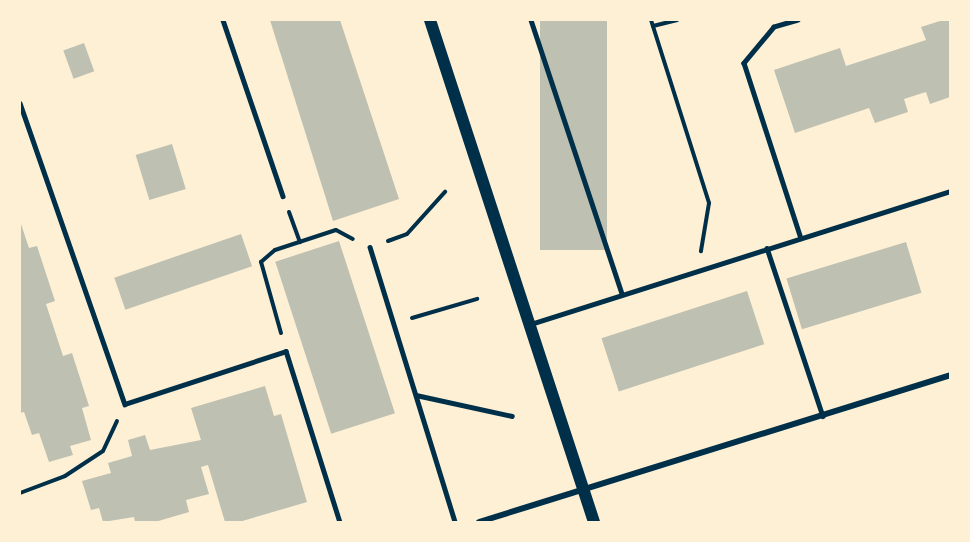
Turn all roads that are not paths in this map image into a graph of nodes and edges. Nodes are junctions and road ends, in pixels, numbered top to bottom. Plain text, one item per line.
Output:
1 (223, 20) edge
2 (430, 20) edge
3 (531, 20) edge
4 (798, 20) edge
5 (20, 103) edge
6 (951, 191) edge
7 (283, 196) road end
8 (801, 238) junction
9 (370, 247) road end
10 (767, 248) junction
11 (622, 294) junction
12 (528, 325) junction
13 (951, 375) edge
14 (416, 396) junction
15 (512, 416) dead end
16 (823, 416) junction
17 (583, 491) junction
18 (340, 522) edge
19 (455, 522) edge
20 (479, 522) edge
21 (594, 522) edge

1 - 7 lane
2 - 12 main road
3 - 11 lane
4 - 8 lane
5 - 18 lane
6 - 8 lane
8 - 10 lane
9 - 14 lane
10 - 11 lane
10 - 16 lane
11 - 12 lane
12 - 17 main road
13 - 16 street
14 - 15 lane
14 - 19 lane
16 - 17 street
17 - 20 street
17 - 21 main road

